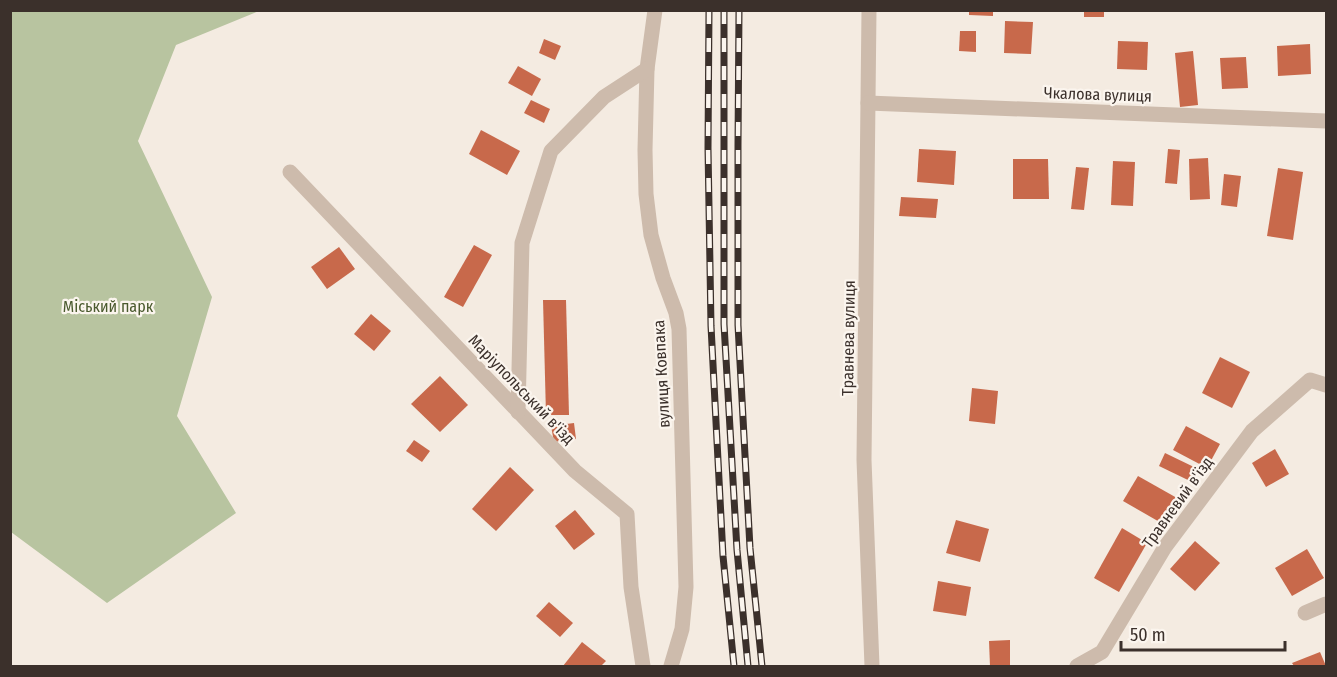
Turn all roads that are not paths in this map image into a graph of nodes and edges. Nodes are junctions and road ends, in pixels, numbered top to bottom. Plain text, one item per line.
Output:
1 (656, 10) edge
2 (869, 10) edge
3 (647, 69) junction
4 (868, 103) junction
5 (1326, 121) edge
6 (290, 172) dead end
7 (1326, 385) edge
8 (518, 412) junction
9 (1326, 604) edge
10 (1305, 613) dead end
11 (643, 666) edge
12 (671, 666) edge
13 (872, 666) edge
14 (1077, 666) edge

1 - 3 street, вулиця Ковпака
2 - 4 street, Травнева вулиця
3 - 8 street
3 - 12 street, вулиця Ковпака
4 - 5 street, Чкалова вулиця
4 - 13 street, Травнева вулиця
6 - 8 street, Маріупольський в'їзд
7 - 14 street, Травневий в'їзд
8 - 11 street, Маріупольський в'їзд
9 - 10 street

